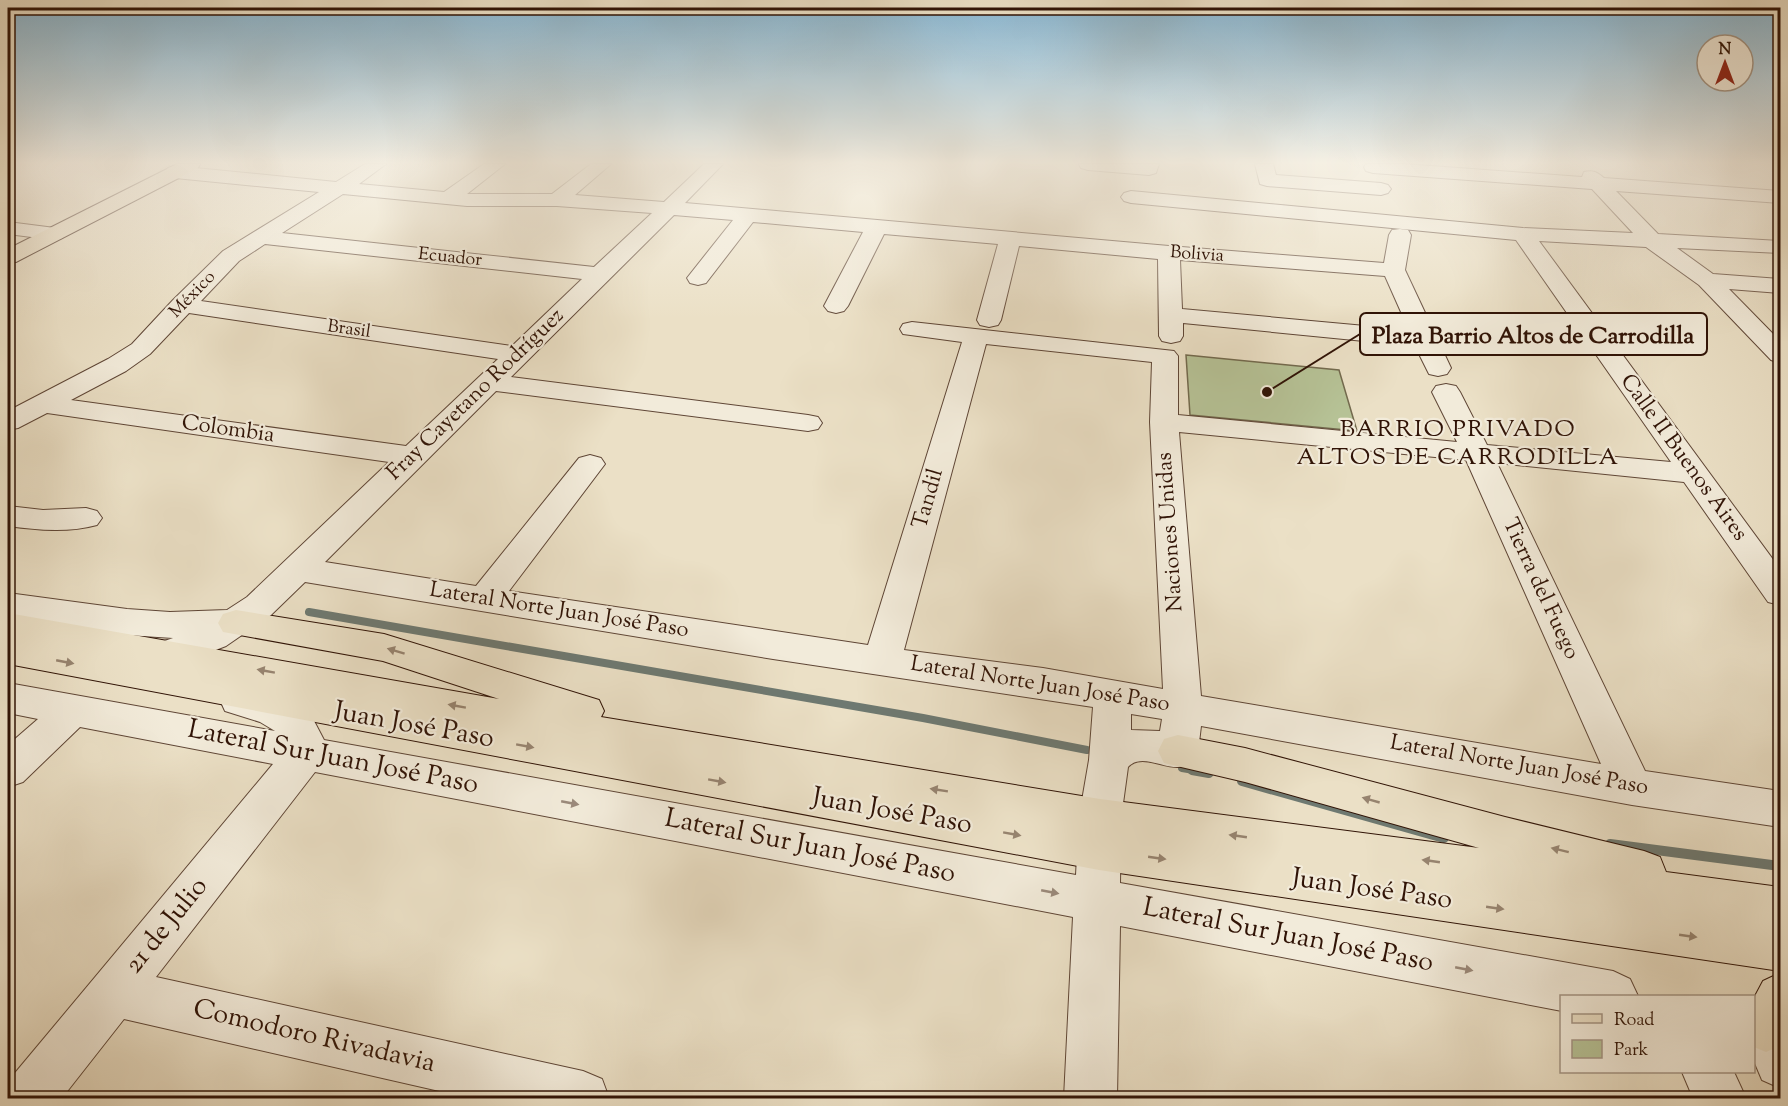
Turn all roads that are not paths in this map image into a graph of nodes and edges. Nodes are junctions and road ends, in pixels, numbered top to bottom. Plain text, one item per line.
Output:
1 (748, 215) edge
2 (91, 216) edge
3 (294, 216) edge
4 (661, 216) edge
5 (754, 216) edge
6 (1291, 216) edge
7 (1392, 216) edge
8 (1628, 216) edge
9 (8, 228) edge
10 (876, 228) junction
11 (1397, 228) junction
12 (55, 234) junction
13 (1523, 234) junction
14 (262, 237) junction
15 (1010, 240) junction
16 (1651, 240) junction
17 (1780, 246) edge
18 (1169, 254) junction
19 (8, 257) edge
20 (1394, 270) junction
21 (602, 275) junction
22 (698, 278) dead end
23 (1707, 280) junction
24 (1780, 286) edge
25 (181, 305) junction
26 (837, 306) dead end
27 (1171, 315) junction
28 (983, 328) junction
29 (912, 329) dead end
30 (1425, 339) junction
31 (1168, 349) junction
32 (516, 354) junction
33 (1780, 355) edge
34 (488, 382) junction
35 (44, 404) junction
36 (8, 422) edge
37 (1164, 422) junction
38 (808, 423) dead end
39 (1477, 453) junction
40 (411, 456) junction
41 (590, 464) dead end
42 (1696, 474) junction
43 (8, 516) edge
44 (86, 518) dead end
45 (297, 569) junction
46 (1780, 593) edge
47 (484, 599) junction
48 (8, 605) edge
49 (236, 623) junction
50 (8, 627) edge
51 (8, 651) edge
52 (882, 661) junction
53 (176, 669) junction
54 (1113, 696) junction
55 (8, 698) edge
56 (1183, 708) junction
57 (73, 710) junction
58 (1178, 752) junction
59 (306, 753) junction
60 (754, 760) junction
61 (1109, 760) junction
62 (8, 770) edge
63 (1632, 787) junction
64 (1780, 809) edge
65 (1100, 834) junction
66 (1780, 900) edge
67 (1096, 901) junction
68 (1780, 908) edge
69 (1780, 948) edge
70 (115, 992) junction
71 (1608, 995) edge
72 (1709, 1073) edge
73 (29, 1098) edge
74 (583, 1098) edge
75 (1089, 1098) edge
76 (1719, 1098) edge

1 - 22 street
2 - 12 main road
3 - 14 street, México
4 - 21 street, Fray Cayetano Rodríguez
5 - 10 street, Bolivia
6 - 11 street
7 - 11 street
8 - 16 street
9 - 12 street
10 - 15 street, Bolivia
10 - 26 street
11 - 13 street
11 - 20 street
12 - 19 main road
13 - 16 street
13 - 42 street, Calle II Buenos Aires
14 - 21 street, Ecuador
14 - 25 street, México
15 - 18 street, Bolivia
15 - 28 street, Tandil
16 - 17 street
16 - 23 street
18 - 20 street, Bolivia
18 - 27 street, Naciones Unidas
20 - 30 street, Tierra del Fuego
21 - 32 street, Fray Cayetano Rodríguez
23 - 24 street
23 - 33 street
25 - 32 street, Brasil
25 - 35 street, México
27 - 30 street
27 - 31 street, Naciones Unidas
28 - 29 street
28 - 31 street
28 - 52 street, Tandil
30 - 39 street, Tierra del Fuego
31 - 37 street, Naciones Unidas
32 - 34 street, Fray Cayetano Rodríguez
34 - 38 street
34 - 40 street, Fray Cayetano Rodríguez
35 - 36 street, México
35 - 40 street, Colombia
37 - 39 street
37 - 56 street, Naciones Unidas
39 - 42 street
39 - 63 street, Tierra del Fuego
40 - 45 street, Fray Cayetano Rodríguez
41 - 47 street
42 - 46 street, Calle II Buenos Aires
43 - 44 street
45 - 47 street, Lateral Norte Juan José Paso
45 - 49 street, Fray Cayetano Rodríguez
47 - 52 street, Lateral Norte Juan José Paso
48 - 49 street
49 - 53 street, Fray Cayetano Rodríguez
60 -> 49 main road
50 - 53 main road, Juan José Paso
51 -> 53 main road, Juan José Paso
52 - 54 street, Lateral Norte Juan José Paso
53 - 59 street
60 -> 53 main road, Juan José Paso
53 -> 65 main road, Juan José Paso
54 - 56 street, Lateral Norte Juan José Paso
54 - 61 street
55 - 57 street, Lateral Sur Juan José Paso
56 - 58 street, Naciones Unidas
56 - 63 street, Lateral Norte Juan José Paso
57 - 59 street, Lateral Sur Juan José Paso
57 - 62 street
58 - 61 street
66 -> 58 main road
59 -> 67 street, Lateral Sur Juan José Paso
59 - 70 street, 21 de Julio
65 -> 60 main road, Juan José Paso
61 - 65 street
63 - 64 street, Lateral Norte Juan José Paso
65 - 67 street
68 -> 65 main road, Juan José Paso
65 -> 69 main road, Juan José Paso
67 -> 71 street, Lateral Sur Juan José Paso
67 - 75 street
70 - 73 street, 21 de Julio
70 - 74 street, Comodoro Rivadavia
72 - 76 street

